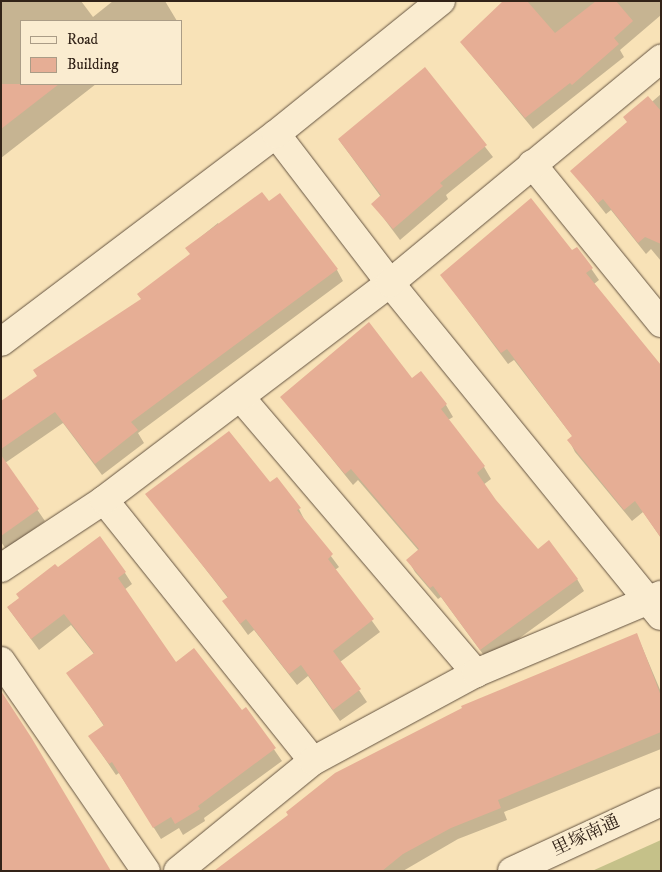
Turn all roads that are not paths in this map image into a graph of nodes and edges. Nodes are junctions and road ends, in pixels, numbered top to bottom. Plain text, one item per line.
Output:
1 (441, 1) edge
2 (661, 59) edge
3 (276, 134) junction
4 (532, 164) junction
5 (390, 283) junction
6 (661, 323) edge
7 (1, 342) edge
8 (241, 398) junction
9 (104, 500) junction
10 (1, 568) edge
11 (657, 604) edge
12 (1, 661) edge
13 (476, 673) junction
14 (313, 760) junction
15 (661, 802) edge
16 (146, 871) edge
17 (178, 871) edge
18 (512, 871) edge

1 - 3 street
2 - 4 street
3 - 5 street
3 - 7 street
4 - 5 street
4 - 6 street
5 - 8 street
5 - 11 street
8 - 9 street
8 - 13 street
9 - 10 street
9 - 14 street
11 - 13 street
12 - 16 street
13 - 14 street
14 - 17 street
15 - 18 street, 里塚南通

